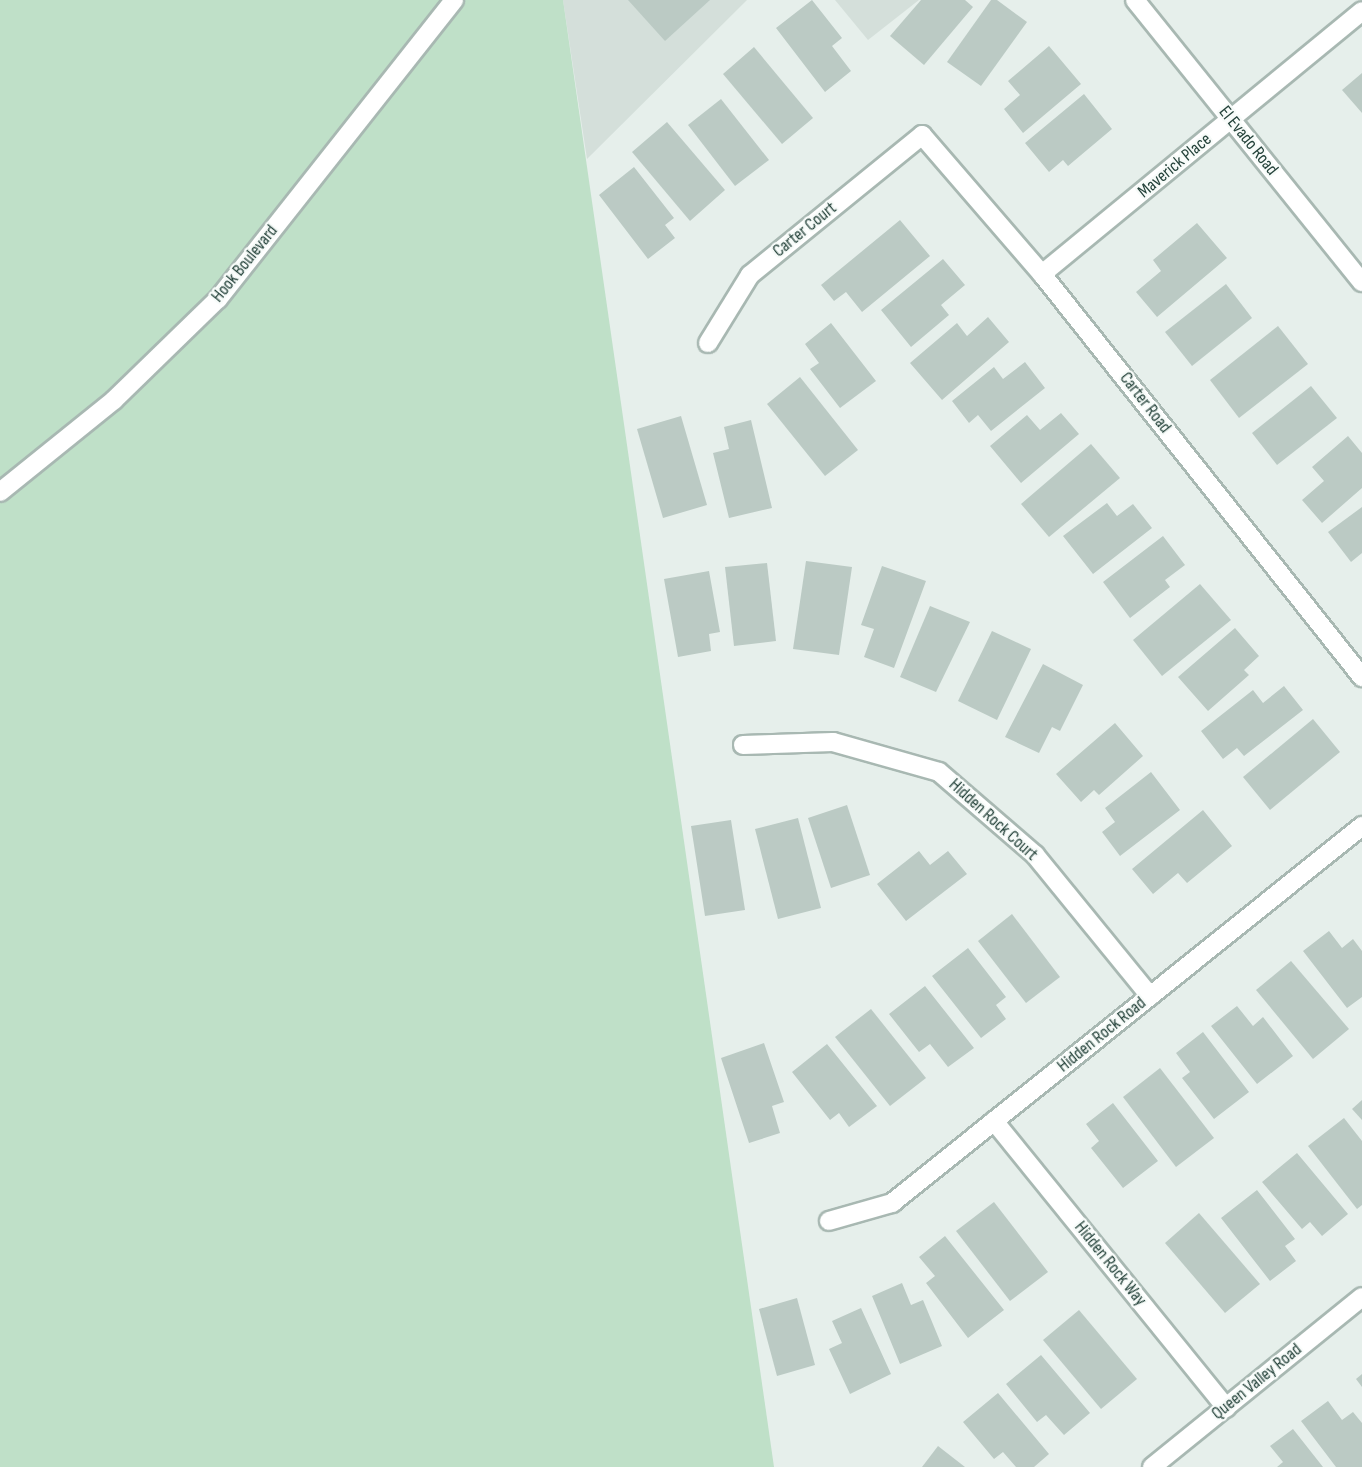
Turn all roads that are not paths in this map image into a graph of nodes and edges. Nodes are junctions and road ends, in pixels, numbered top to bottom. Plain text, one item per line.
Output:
1 (454, 0) edge
2 (1135, 0) edge
3 (1362, 11) edge
4 (1231, 119) junction
5 (922, 135) joint
6 (1042, 274) junction
7 (1362, 282) edge
8 (708, 343) dead end
9 (0, 492) edge
10 (1362, 677) edge
11 (743, 745) dead end
12 (1362, 826) edge
13 (1150, 996) junction
14 (994, 1121) junction
15 (830, 1221) dead end
16 (1362, 1297) edge
17 (1226, 1408) junction
18 (1152, 1467) edge

1 - 9 street, Hook Boulevard
2 - 4 street, El Evado Road
3 - 4 street, Maverick Place
4 - 6 street, Maverick Place
4 - 7 street, El Evado Road
5 - 6 street, Carter Road
5 - 8 street, Carter Court
6 - 10 street, Carter Road
11 - 13 street, Hidden Rock Court
12 - 13 street, Hidden Rock Road
13 - 14 street, Hidden Rock Road
14 - 15 street, Hidden Rock Road
14 - 17 street, Hidden Rock Way
16 - 17 street, Queen Valley Road
17 - 18 street, Queen Valley Road

